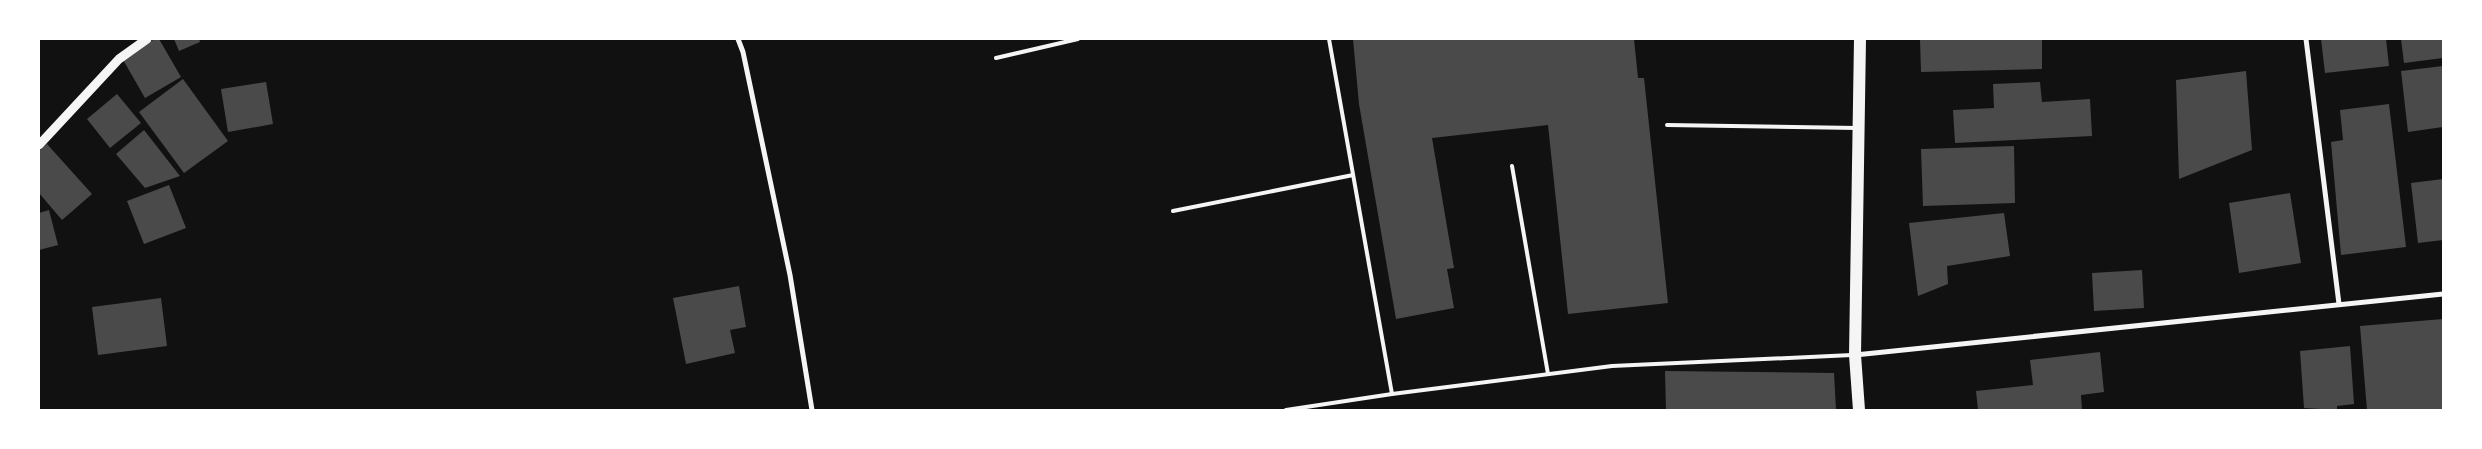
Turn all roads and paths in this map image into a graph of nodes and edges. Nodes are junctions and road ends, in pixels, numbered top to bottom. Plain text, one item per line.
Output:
1 (147, 39) edge
2 (738, 39) edge
3 (1078, 39) edge
4 (1329, 39) edge
5 (1860, 39) edge
6 (2306, 39) edge
7 (996, 58) dead end
8 (1667, 125) dead end
9 (1859, 128) junction
10 (39, 146) edge
11 (1512, 166) dead end
12 (1353, 175) junction
13 (1173, 211) dead end
14 (2443, 294) edge
15 (2339, 304) junction
16 (1855, 355) junction
17 (1548, 374) junction
18 (1392, 394) junction
19 (812, 410) edge
20 (1286, 410) edge
21 (1859, 410) edge

1 - 10 street
2 - 19 street
3 - 7 lane
4 - 12 lane
5 - 9 main road
6 - 15 street
8 - 9 lane
9 - 16 main road
11 - 17 lane
12 - 13 lane
12 - 18 lane
14 - 15 street
15 - 16 street
16 - 17 lane
16 - 21 main road
17 - 18 lane
18 - 20 lane

